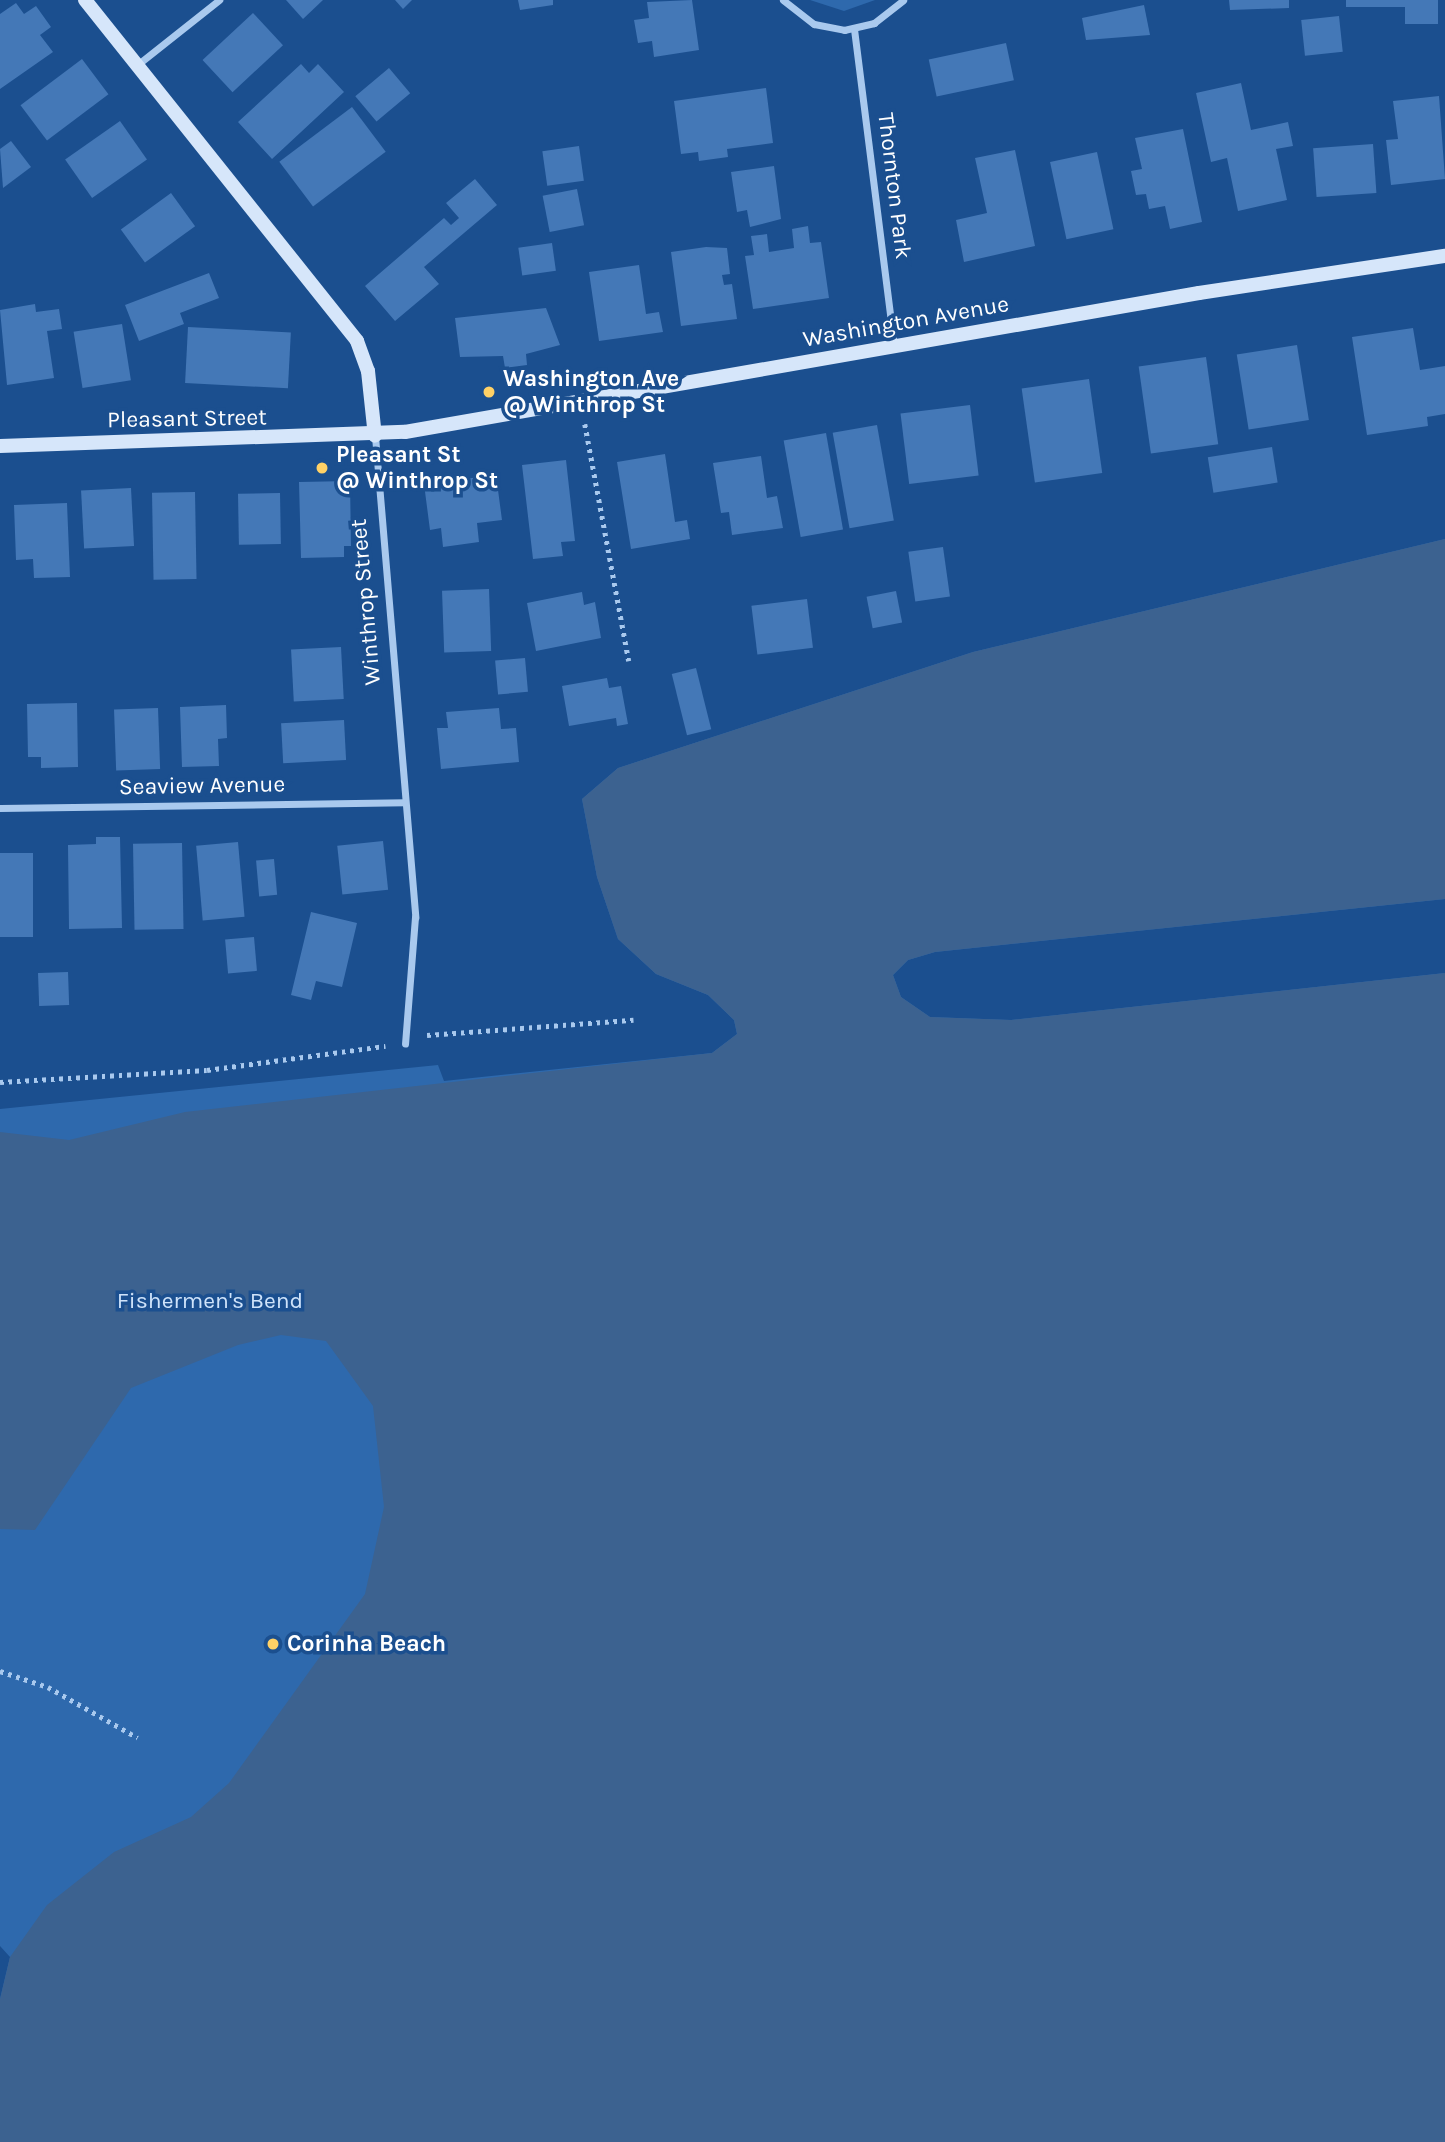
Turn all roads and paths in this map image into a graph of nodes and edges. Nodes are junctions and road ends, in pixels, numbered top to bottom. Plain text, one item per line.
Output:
1 (85, 0) edge
2 (219, 0) edge
3 (783, 0) edge
4 (903, 0) edge
5 (854, 29) junction
6 (137, 65) junction
7 (1445, 256) edge
8 (894, 347) junction
9 (581, 403) junction
10 (375, 436) junction
11 (0, 446) edge
12 (629, 661) dead end
13 (405, 802) junction
14 (0, 808) edge
15 (633, 1020) dead end
16 (405, 1040) junction
17 (0, 1082) edge
18 (0, 1671) edge
19 (138, 1738) dead end

1 - 6 main road, Winthrop Street
2 - 6 street
3 - 5 street
4 - 5 street
5 - 8 street, Thornton Park
6 - 10 main road, Winthrop Street
7 - 8 main road, Washington Avenue
8 - 9 main road, Washington Avenue
9 - 10 main road, Washington Avenue
9 - 12 path
10 - 11 main road, Pleasant Street
10 - 13 street, Winthrop Street
13 - 14 street, Seaview Avenue
13 - 16 street, Winthrop Street
15 - 16 path
16 - 17 path
18 - 19 path

